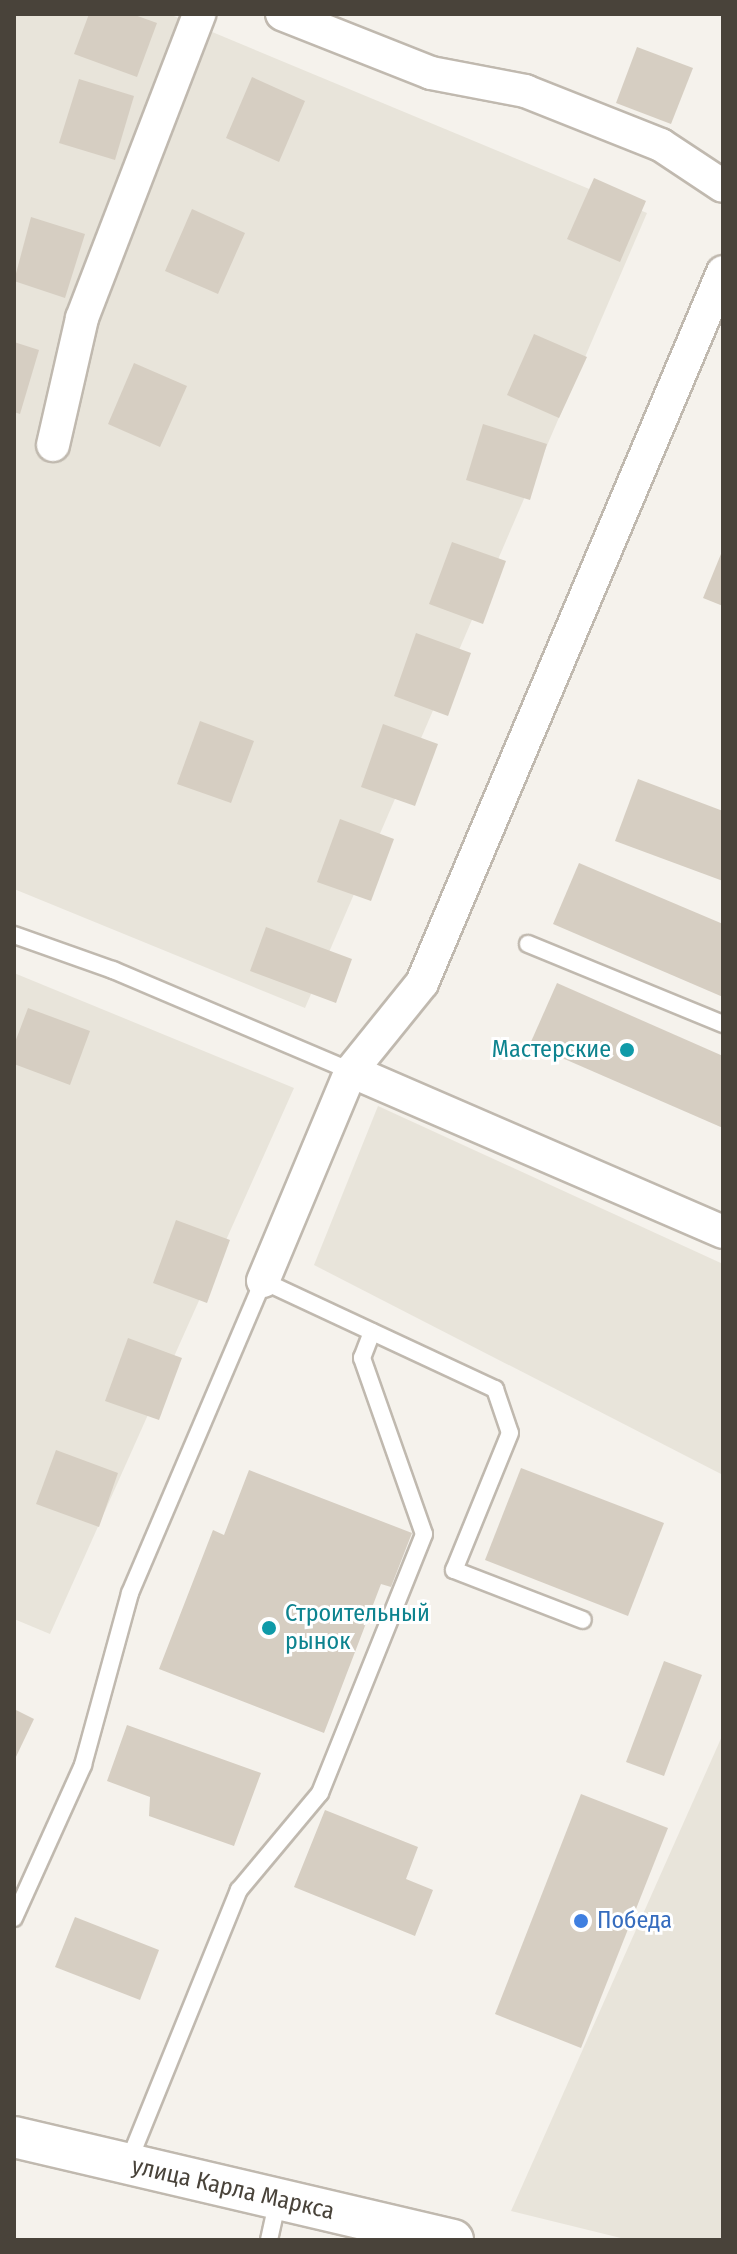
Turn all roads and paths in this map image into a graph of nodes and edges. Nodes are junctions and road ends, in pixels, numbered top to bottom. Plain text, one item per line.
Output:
1 (199, 14) edge
2 (282, 14) edge
3 (723, 186) edge
4 (723, 272) edge
5 (53, 445) dead end
6 (14, 935) edge
7 (528, 944) dead end
8 (723, 1024) edge
9 (351, 1071) junction
10 (723, 1232) edge
11 (263, 1281) junction
12 (372, 1332) junction
13 (583, 1620) dead end
14 (14, 1918) edge
15 (14, 2137) edge
16 (128, 2164) junction
17 (278, 2199) junction
18 (269, 2240) edge
19 (453, 2240) edge

1 - 5 street
2 - 3 street
4 - 9 street
6 - 9 lane
7 - 8 lane
9 - 10 street
9 - 11 street
11 - 12 lane
11 - 14 lane
12 - 13 lane
12 - 16 lane
15 - 16 street, улица Карла Маркса
16 - 17 street, улица Карла Маркса
17 - 18 lane
17 - 19 street, улица Карла Маркса

